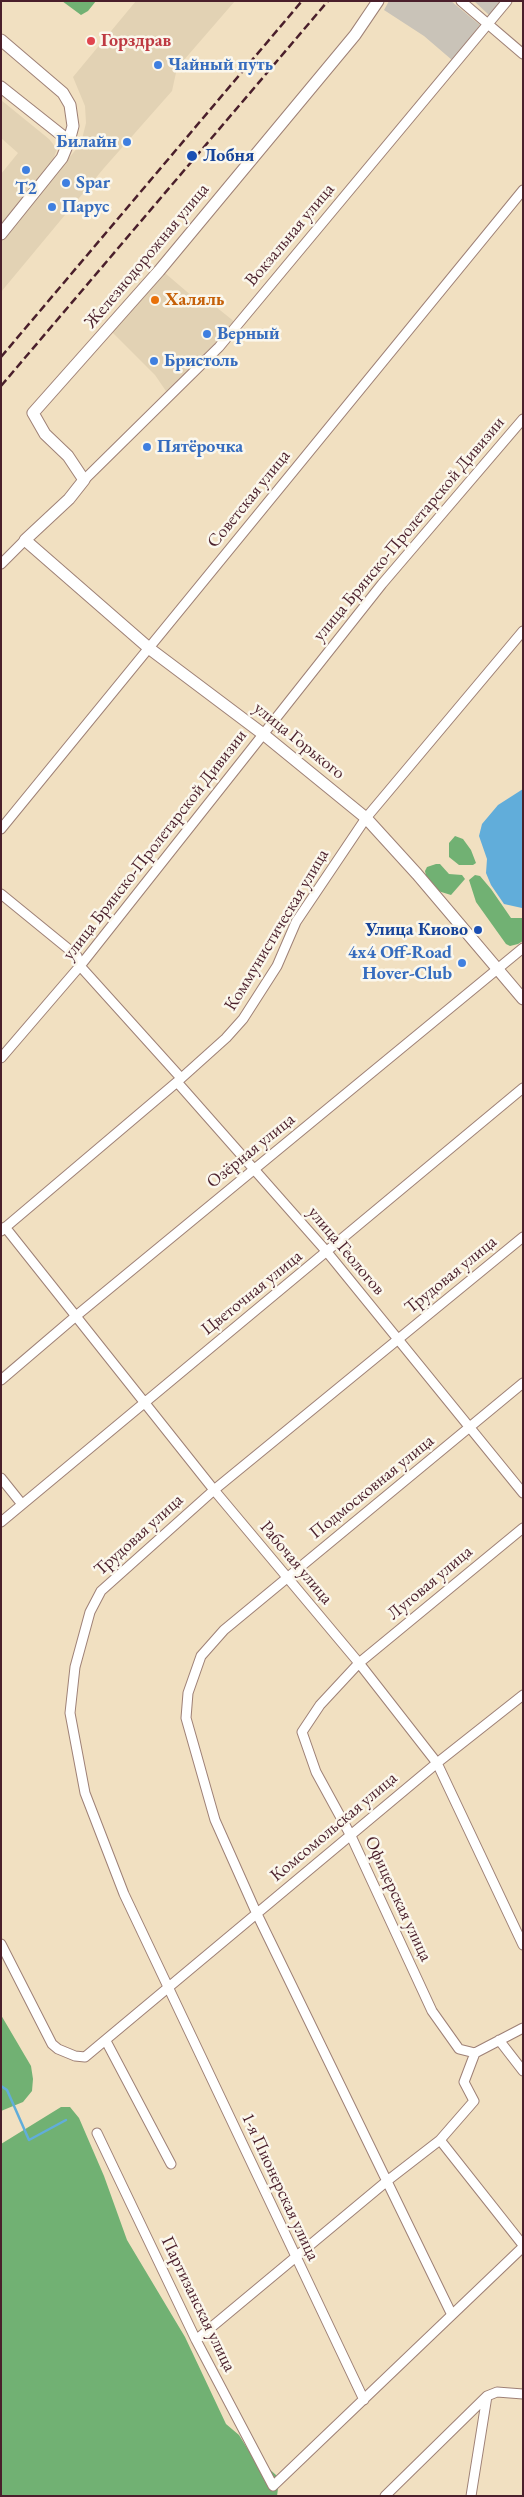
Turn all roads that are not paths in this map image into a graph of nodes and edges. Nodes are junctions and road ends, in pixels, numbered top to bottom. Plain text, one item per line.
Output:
1 (378, 1) edge
2 (461, 1) edge
3 (507, 1) edge
4 (487, 25) junction
5 (1, 40) edge
6 (523, 54) edge
7 (1, 87) edge
8 (69, 142) junction
9 (523, 190) edge
10 (1, 234) edge
11 (523, 419) edge
12 (84, 480) junction
13 (24, 540) junction
14 (1, 564) edge
15 (523, 631) edge
16 (150, 648) junction
17 (263, 734) junction
18 (366, 818) junction
19 (1, 829) edge
20 (1, 894) edge
21 (523, 948) edge
22 (80, 966) junction
23 (498, 970) junction
24 (523, 999) edge
25 (1, 1058) edge
26 (179, 1080) junction
27 (523, 1088) edge
28 (254, 1169) junction
29 (3, 1229) edge
30 (523, 1237) edge
31 (327, 1252) junction
32 (76, 1316) junction
33 (398, 1340) junction
34 (1, 1380) edge
35 (523, 1383) edge
36 (145, 1402) junction
37 (469, 1428) junction
38 (1, 1478) edge
39 (214, 1490) junction
40 (523, 1493) edge
41 (21, 1503) junction
42 (1, 1522) edge
43 (523, 1528) edge
44 (287, 1577) junction
45 (359, 1663) junction
46 (523, 1696) edge
47 (436, 1763) junction
48 (351, 1836) junction
49 (256, 1912) junction
50 (1, 1944) edge
51 (523, 1945) edge
52 (168, 1986) junction
53 (523, 2028) edge
54 (499, 2040) junction
55 (106, 2041) junction
56 (474, 2053) junction
57 (523, 2071) edge
58 (97, 2133) dead end
59 (440, 2140) junction
60 (171, 2164) dead end
61 (387, 2181) junction
62 (523, 2246) edge
63 (295, 2259) junction
64 (452, 2313) junction
65 (196, 2340) junction
66 (523, 2394) edge
67 (487, 2396) junction
68 (364, 2400) junction
69 (384, 2496) edge
70 (471, 2496) edge

1 - 12 street, Железнодорожная улица
2 - 4 street
3 - 4 street, Вокзальная улица
4 - 6 street
4 - 12 street, Вокзальная улица
5 - 8 street
7 - 8 street
8 - 10 street
9 - 16 street, Советская улица
11 - 17 street, улица Брянско-Пролетарской Дивизии
12 - 13 street, Вокзальная улица
13 - 14 street, Вокзальная улица
13 - 16 street, улица Горького
15 - 18 street, Коммунистическая улица
16 - 17 street, улица Горького
16 - 19 street, Советская улица
17 - 18 street, улица Горького
17 - 22 street, улица Брянско-Пролетарской Дивизии
18 - 23 street, улица Горького
18 - 26 street, Коммунистическая улица
20 - 22 street, улица Геологов
21 - 23 street, Озёрная улица
22 - 25 street, улица Брянско-Пролетарской Дивизии
22 - 26 street, улица Геологов
23 - 24 street, улица Горького
23 - 28 street, Озёрная улица
26 - 28 street, улица Геологов
26 - 29 street, Коммунистическая улица
27 - 31 street, Цветочная улица
28 - 31 street, улица Геологов
28 - 32 street, Озёрная улица
29 - 32 street, Рабочая улица
30 - 33 street, Трудовая улица
31 - 33 street, улица Геологов
31 - 36 street, Цветочная улица
32 - 34 street, Озёрная улица
32 - 36 street, Рабочая улица
33 - 37 street, улица Геологов
33 - 39 street, Трудовая улица
35 - 37 street, Подмосковная улица
36 - 39 street, Рабочая улица
36 - 41 street, Цветочная улица
37 - 40 street, улица Геологов
37 - 44 street, Подмосковная улица
38 - 41 street
39 - 44 street, Рабочая улица
39 - 52 street, Трудовая улица
41 - 42 street, Цветочная улица
43 - 45 street, Луговая улица
44 - 45 street, Рабочая улица
44 - 49 street, Подмосковная улица
45 - 47 street, Рабочая улица
45 - 48 street, Офицерская улица
46 - 47 street, Комсомольская улица
47 - 48 street, Комсомольская улица
47 - 51 street, Рабочая улица
48 - 49 street, Комсомольская улица
48 - 56 street, Офицерская улица
49 - 52 street, Комсомольская улица
49 - 61 street
50 - 55 street
52 - 55 street
52 - 63 street, 1-я Пионерская улица
53 - 54 street
54 - 56 street
54 - 57 street
55 - 60 street
56 - 59 street
58 - 65 street, Партизанская улица
59 - 61 street
59 - 62 street
61 - 63 street
61 - 64 street
62 - 64 street
63 - 65 street
63 - 68 street, 1-я Пионерская улица
64 - 68 street
65 - 68 street, Партизанская улица
66 - 67 street
67 - 69 street
67 - 70 street

